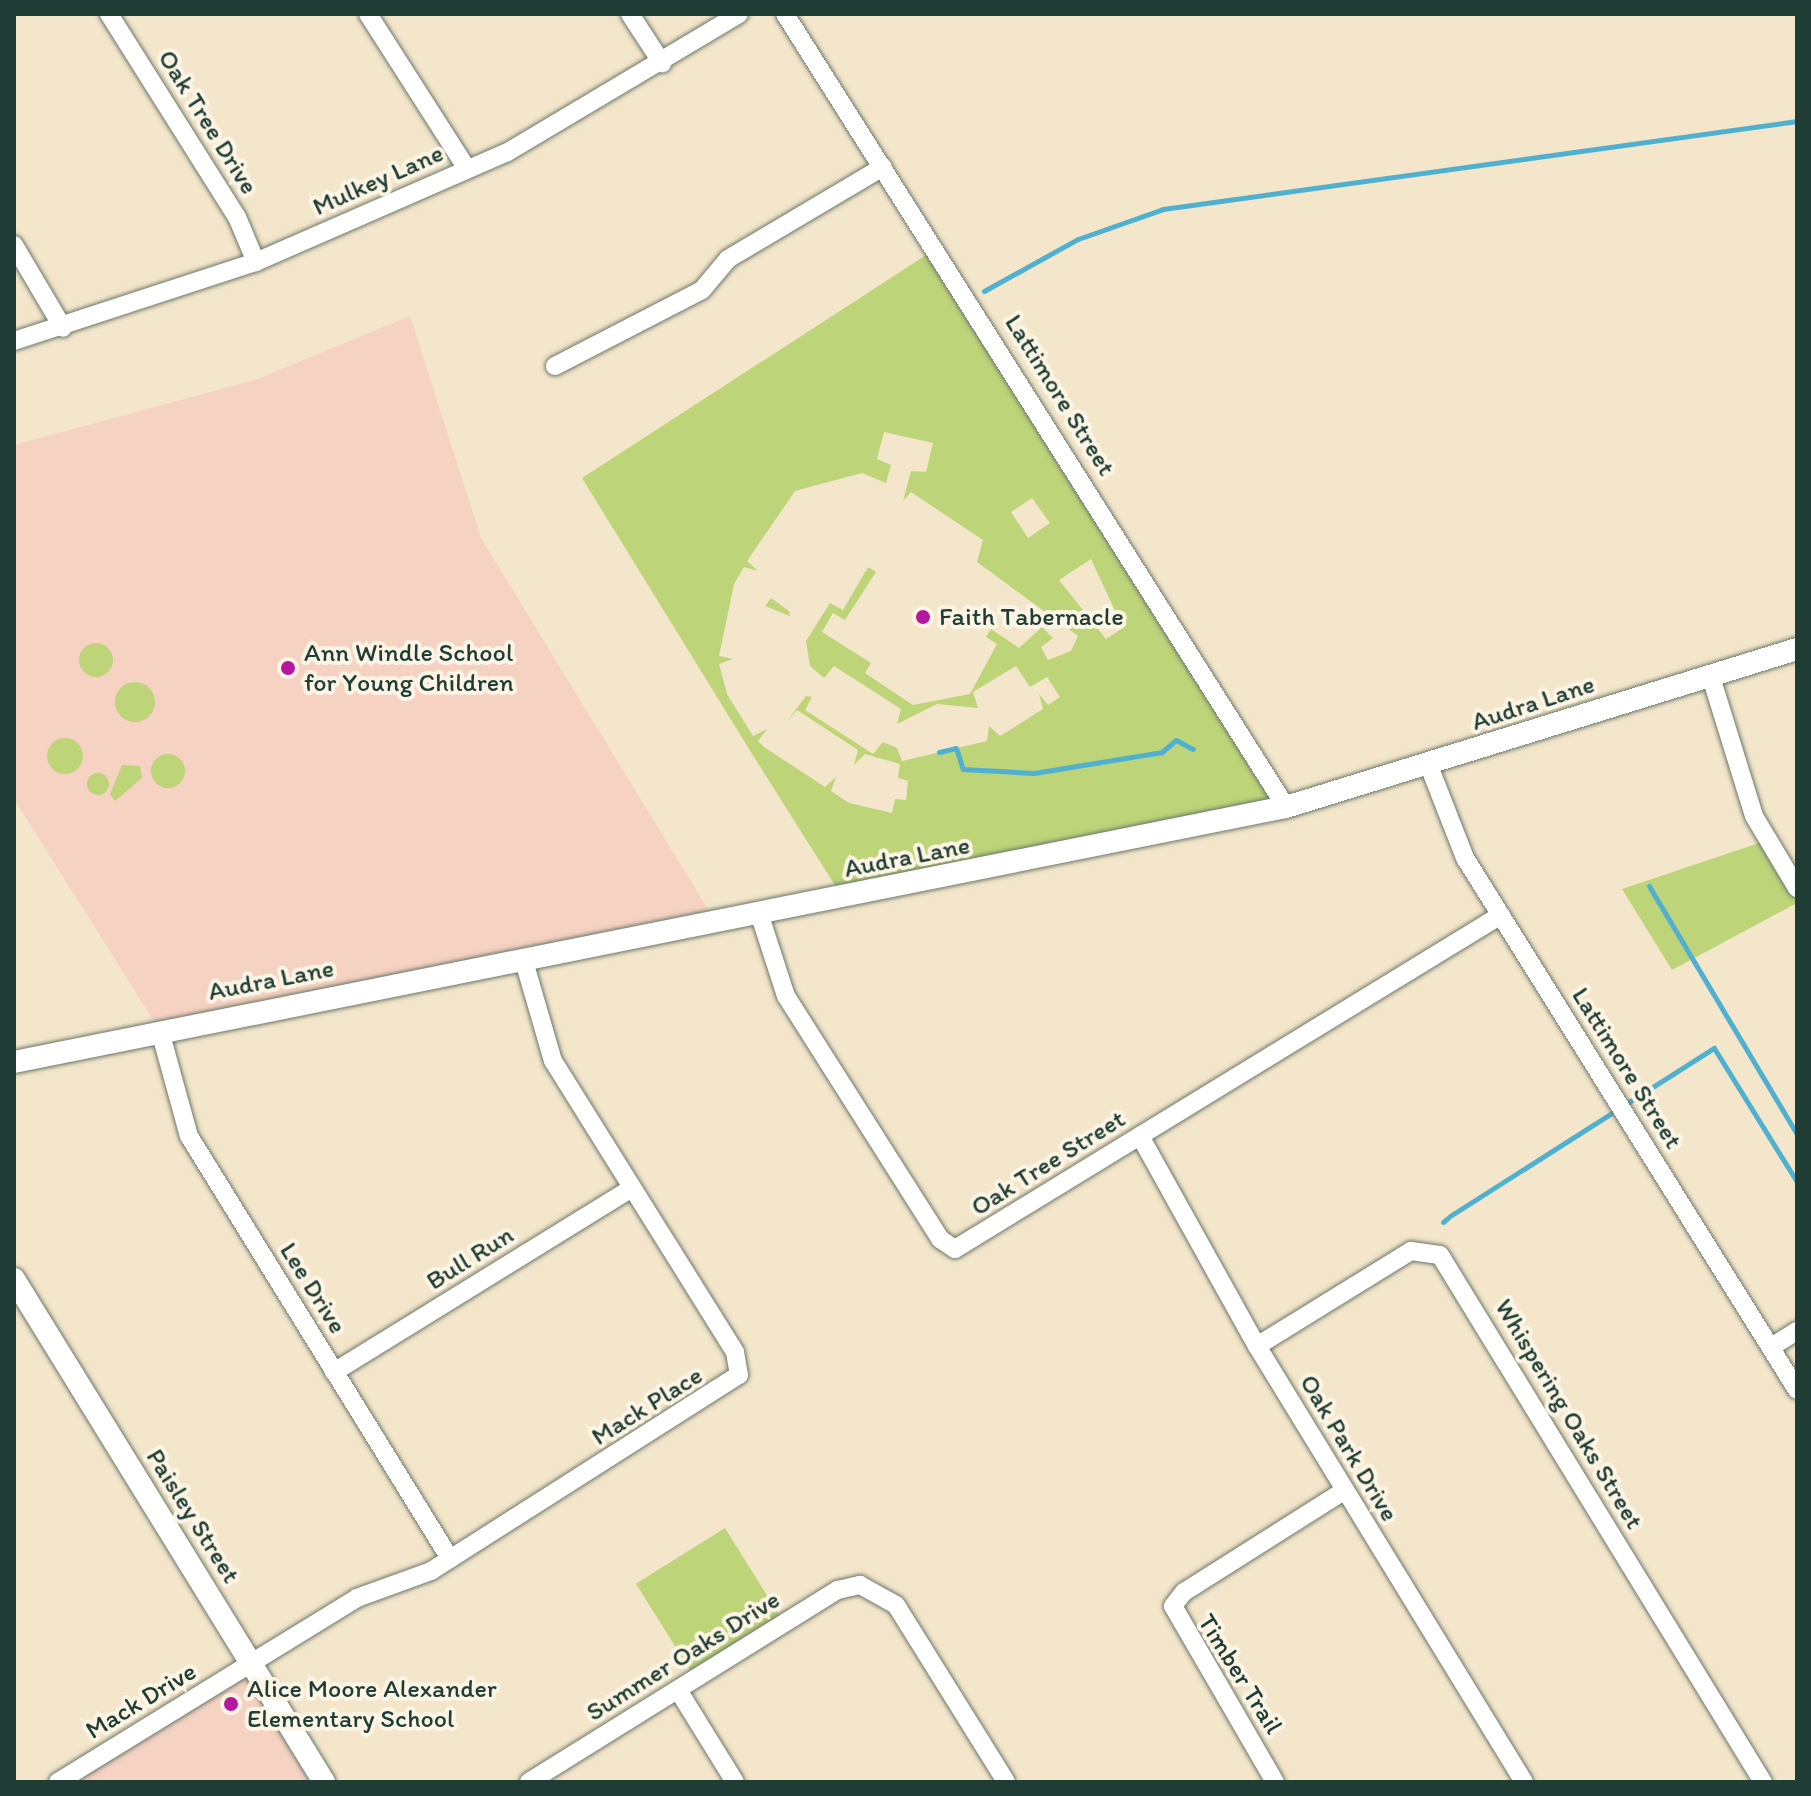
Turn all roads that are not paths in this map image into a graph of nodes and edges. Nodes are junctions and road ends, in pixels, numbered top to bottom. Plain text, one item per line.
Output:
1 (109, 14) edge
2 (368, 14) edge
3 (630, 14) edge
4 (739, 14) edge
5 (785, 14) edge
6 (662, 63) junction
7 (883, 167) junction
8 (467, 169) junction
9 (14, 245) edge
10 (256, 262) junction
11 (63, 328) junction
12 (14, 341) edge
13 (555, 366) dead end
14 (1797, 649) edge
15 (1711, 677) junction
16 (1429, 766) junction
17 (1286, 807) junction
18 (1797, 888) edge
19 (1501, 915) junction
20 (760, 916) junction
21 (523, 958) junction
22 (160, 1031) junction
23 (14, 1062) edge
24 (1140, 1136) junction
25 (632, 1188) junction
26 (14, 1279) edge
27 (1797, 1331) edge
28 (1257, 1346) junction
29 (1771, 1347) junction
30 (334, 1372) junction
31 (1797, 1390) edge
32 (1344, 1491) junction
33 (450, 1559) junction
34 (251, 1665) junction
35 (678, 1690) junction
36 (58, 1782) edge
37 (324, 1782) edge
38 (529, 1782) edge
39 (735, 1782) edge
40 (1006, 1782) edge
41 (1275, 1782) edge
42 (1524, 1782) edge
43 (1763, 1782) edge

1 - 10 street, Oak Tree Drive
2 - 8 street
3 - 6 street
4 - 6 street, Mulkey Lane
5 - 7 street, Lattimore Street
6 - 8 street, Mulkey Lane
7 - 13 street
7 - 17 street, Lattimore Street
8 - 10 street, Mulkey Lane
9 - 11 street
10 - 11 street, Mulkey Lane
11 - 12 street, Mulkey Lane
14 - 15 street, Audra Lane
15 - 16 street, Audra Lane
15 - 18 street
16 - 17 street, Audra Lane
16 - 19 street, Lattimore Street
17 - 20 street, Audra Lane
19 - 24 street, Oak Tree Street
19 - 29 street, Lattimore Street
20 - 21 street, Audra Lane
20 - 24 street, Oak Tree Street
21 - 22 street, Audra Lane
21 - 25 street, Mack Place
22 - 23 street, Audra Lane
22 - 30 street, Lee Drive
24 - 28 street, Oak Park Drive
25 - 30 street, Bull Run
25 - 33 street, Mack Place
26 - 34 street, Paisley Street
27 - 29 street
28 - 32 street, Oak Park Drive
28 - 43 street, Whispering Oaks Street
29 - 31 street, Lattimore Street
30 - 33 street, Lee Drive
32 - 41 street, Timber Trail
32 - 42 street, Oak Park Drive
33 - 34 street, Mack Place
34 - 36 street, Mack Drive
34 - 37 street, Paisley Street
35 - 38 street, Summer Oaks Drive
35 - 39 street
35 - 40 street, Summer Oaks Drive

